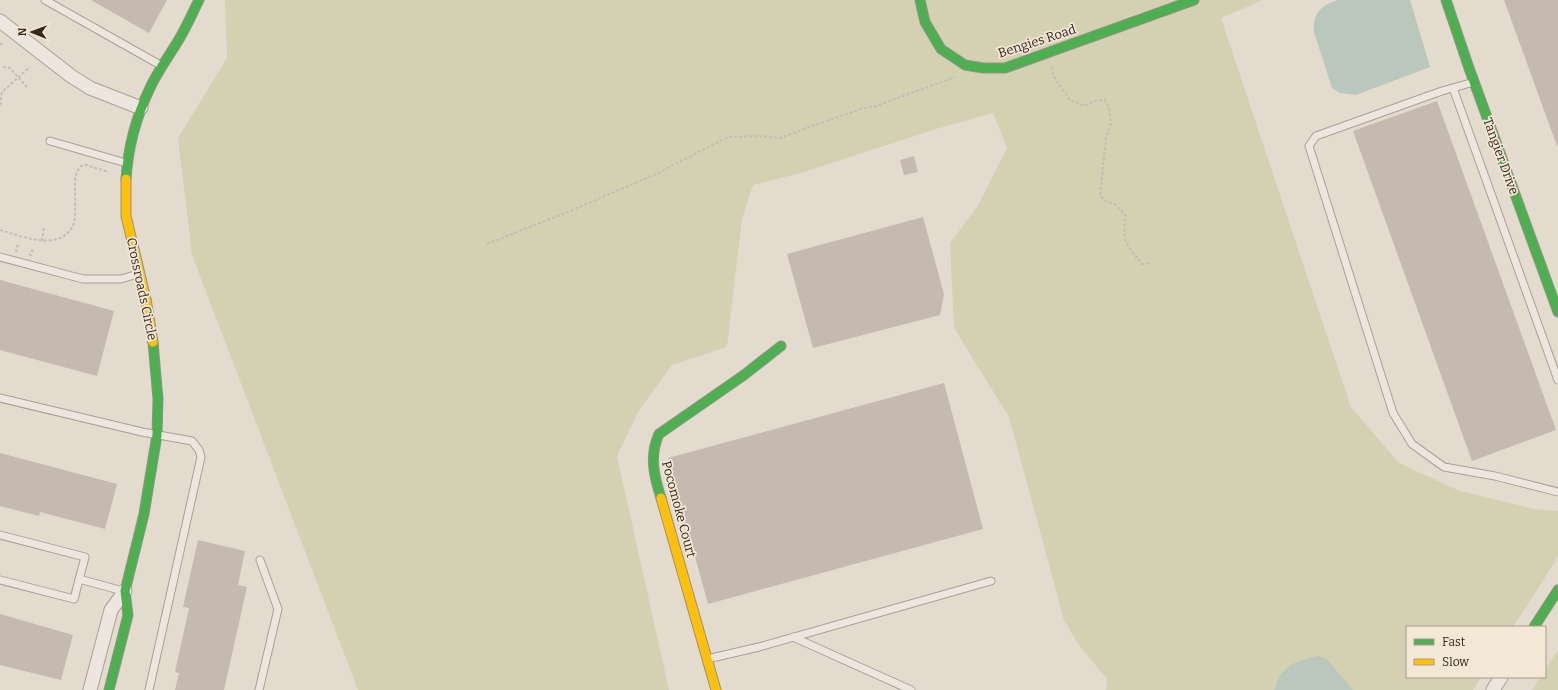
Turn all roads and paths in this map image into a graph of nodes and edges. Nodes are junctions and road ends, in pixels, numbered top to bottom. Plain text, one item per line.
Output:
1 (45, 0) edge
2 (199, 0) edge
3 (920, 0) edge
4 (1194, 0) edge
5 (1446, 0) edge
6 (0, 21) edge
7 (1046, 53) junction
8 (162, 66) junction
9 (965, 66) junction
10 (3, 67) dead end
11 (30, 67) dead end
12 (18, 77) junction
13 (1474, 82) junction
14 (27, 87) dead end
15 (1453, 88) junction
16 (0, 105) edge
17 (141, 108) junction
18 (50, 141) dead end
19 (126, 163) junction
20 (109, 172) dead end
21 (44, 227) dead end
22 (0, 230) edge
23 (42, 241) junction
24 (18, 244) dead end
25 (487, 244) dead end
26 (33, 248) dead end
27 (0, 257) edge
28 (1151, 263) dead end
29 (140, 274) junction
30 (1558, 310) edge
31 (781, 346) dead end
32 (1558, 380) edge
33 (0, 398) edge
34 (157, 435) junction
35 (1558, 492) edge
36 (0, 535) edge
37 (260, 560) dead end
38 (79, 579) junction
39 (0, 580) edge
40 (991, 581) dead end
41 (1558, 590) edge
42 (125, 591) junction
43 (1535, 626) edge
44 (793, 637) junction
45 (707, 659) junction
46 (1500, 678) edge
47 (90, 690) edge
48 (109, 690) edge
49 (148, 690) edge
50 (259, 690) edge
51 (716, 690) edge
52 (912, 690) edge
53 (1493, 690) edge

1 - 8 lane
2 - 8 street, Crossroads Circle
3 - 9 street, Bengies Road
4 - 7 street, Bengies Road
5 - 13 street, Tangier Drive
6 - 17 street
7 - 9 street, Bengies Road
7 - 28 path
8 - 17 street, Crossroads Circle
9 - 25 path
10 - 12 path
11 - 12 path
12 - 14 path
12 - 16 path
13 - 15 lane
13 - 30 street, Tangier Drive
15 - 32 lane
15 - 35 lane
17 - 19 street, Crossroads Circle
18 - 19 lane
19 - 29 street, Crossroads Circle
20 - 23 path
21 - 23 path
22 - 23 path
24 - 26 path
27 - 29 lane
29 - 34 street, Crossroads Circle
31 - 45 street, Pocomoke Court
33 - 34 lane
34 - 42 street, Crossroads Circle
34 - 49 lane
36 - 38 lane
37 - 50 lane
38 - 39 lane
38 - 42 lane
40 - 44 lane
41 - 43 street
42 - 47 street, Crossroads Circle
42 - 48 street, Crossroads Circle
44 - 45 lane
44 - 52 lane
45 - 51 street, Pocomoke Court
46 - 53 street

